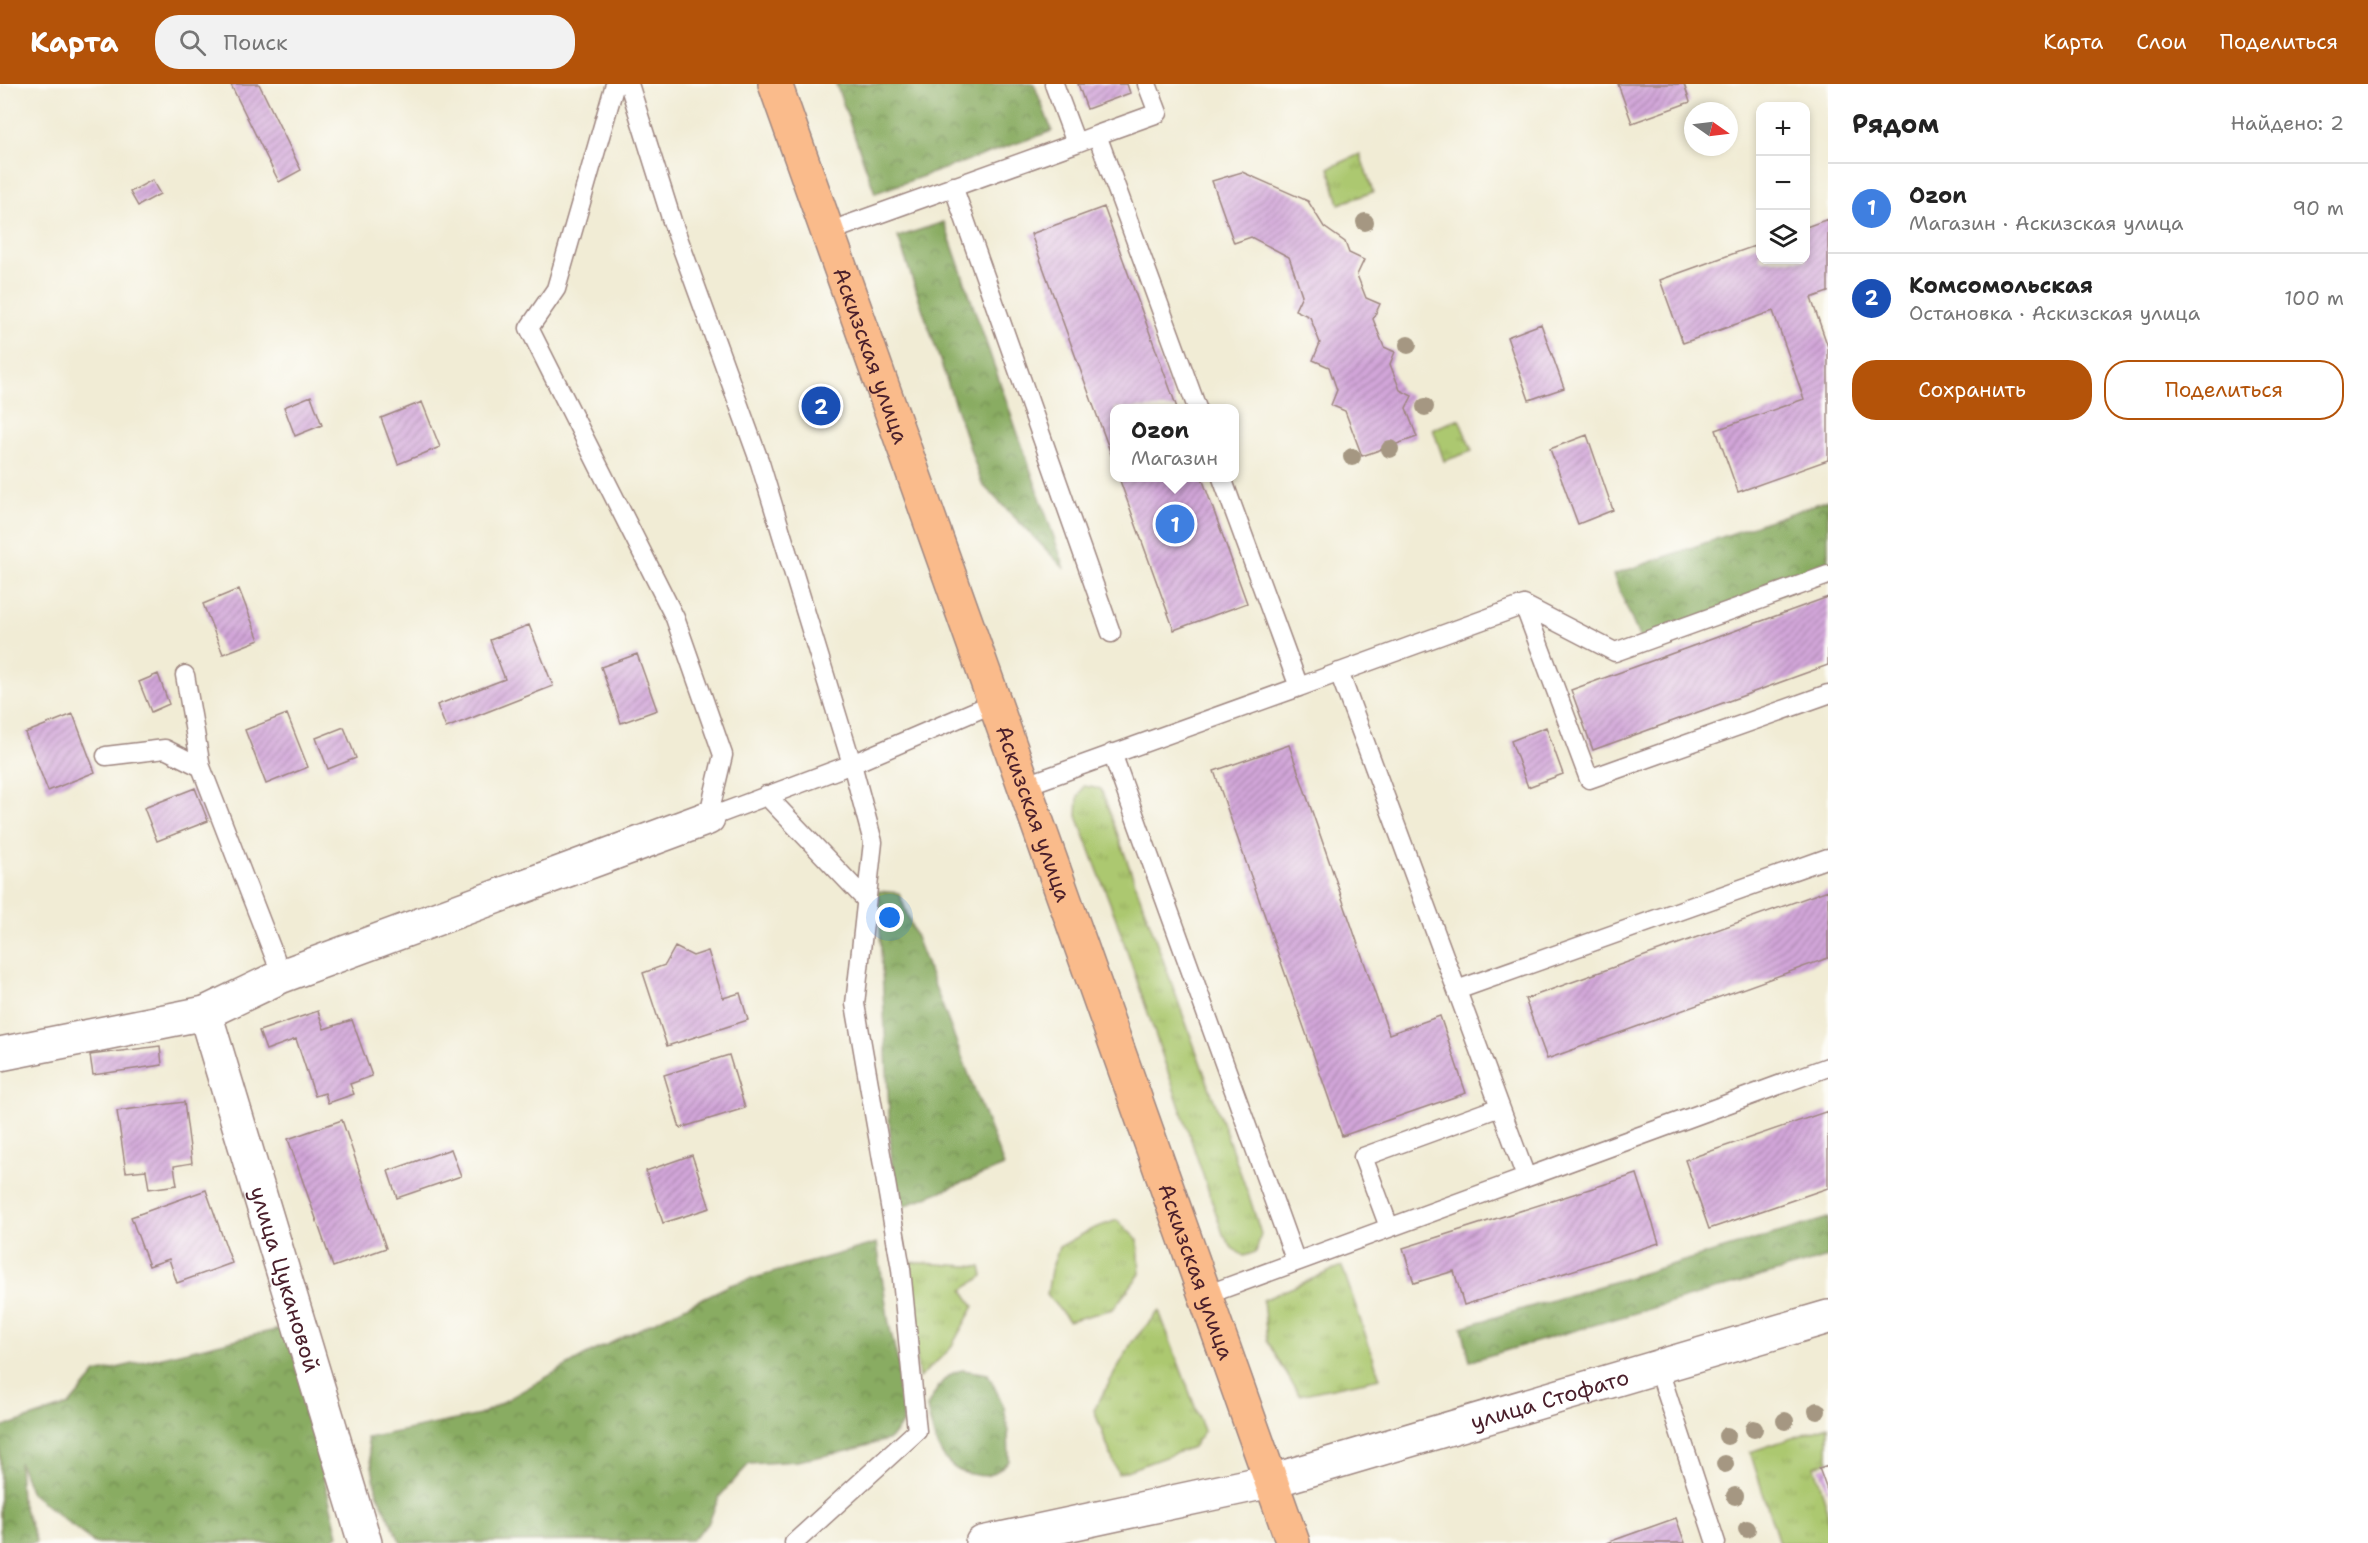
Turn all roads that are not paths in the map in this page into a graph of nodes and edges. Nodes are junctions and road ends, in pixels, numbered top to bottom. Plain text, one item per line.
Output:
1 (615, 84) edge
2 (629, 84) edge
3 (775, 84) edge
4 (1054, 84) edge
5 (1148, 84) edge
6 (1097, 135) junction
7 (1076, 143) junction
8 (953, 186) junction
9 (828, 232) junction
10 (1196, 404) edge
11 (1224, 482) edge
12 (1828, 575) edge
13 (1524, 605) junction
14 (1111, 633) dead end
15 (1339, 672) junction
16 (185, 675) dead end
17 (1299, 687) junction
18 (1828, 693) edge
19 (994, 703) junction
20 (1112, 753) junction
21 (106, 756) dead end
22 (852, 764) junction
23 (201, 767) junction
24 (1024, 786) junction
25 (766, 795) junction
26 (708, 818) junction
27 (1828, 858) edge
28 (866, 900) junction
29 (282, 975) junction
30 (1457, 990) junction
31 (205, 1013) junction
32 (0, 1054) edge
33 (1828, 1066) edge
34 (1500, 1107) junction
35 (1526, 1176) junction
36 (1389, 1227) junction
37 (1296, 1262) junction
38 (1206, 1295) junction
39 (1828, 1317) edge
40 (1658, 1367) junction
41 (1271, 1481) junction
42 (365, 1543) edge
43 (794, 1543) edge
44 (982, 1543) edge
45 (1293, 1543) edge
46 (1716, 1543) edge

1 - 26 lane
2 - 22 lane
3 - 9 main road, Аскизская улица
4 - 7 lane
5 - 6 lane
6 - 7 lane
6 - 10 lane
7 - 8 lane
8 - 9 lane
8 - 14 lane
9 - 19 main road, Аскизская улица
11 - 17 lane
12 - 13 lane
13 - 15 lane
13 - 18 lane
15 - 17 lane
15 - 30 lane
16 - 23 lane
17 - 20 lane
19 - 22 lane
19 - 24 main road, Аскизская улица
20 - 24 lane
20 - 37 lane
21 - 23 lane
22 - 25 lane
22 - 28 lane
23 - 29 lane
24 - 38 main road, Аскизская улица
25 - 26 lane
25 - 28 lane
26 - 29 street
27 - 30 lane
28 - 43 lane
29 - 31 street
30 - 34 lane
31 - 32 street
31 - 42 street, улица Цукановой
33 - 35 lane
34 - 35 lane
34 - 36 lane
35 - 36 lane
36 - 37 lane
37 - 38 lane
38 - 41 main road, Аскизская улица
39 - 40 street, улица Стофато
40 - 41 street, улица Стофато
40 - 46 lane
41 - 44 street, улица Стофато
41 - 45 main road, Аскизская улица

